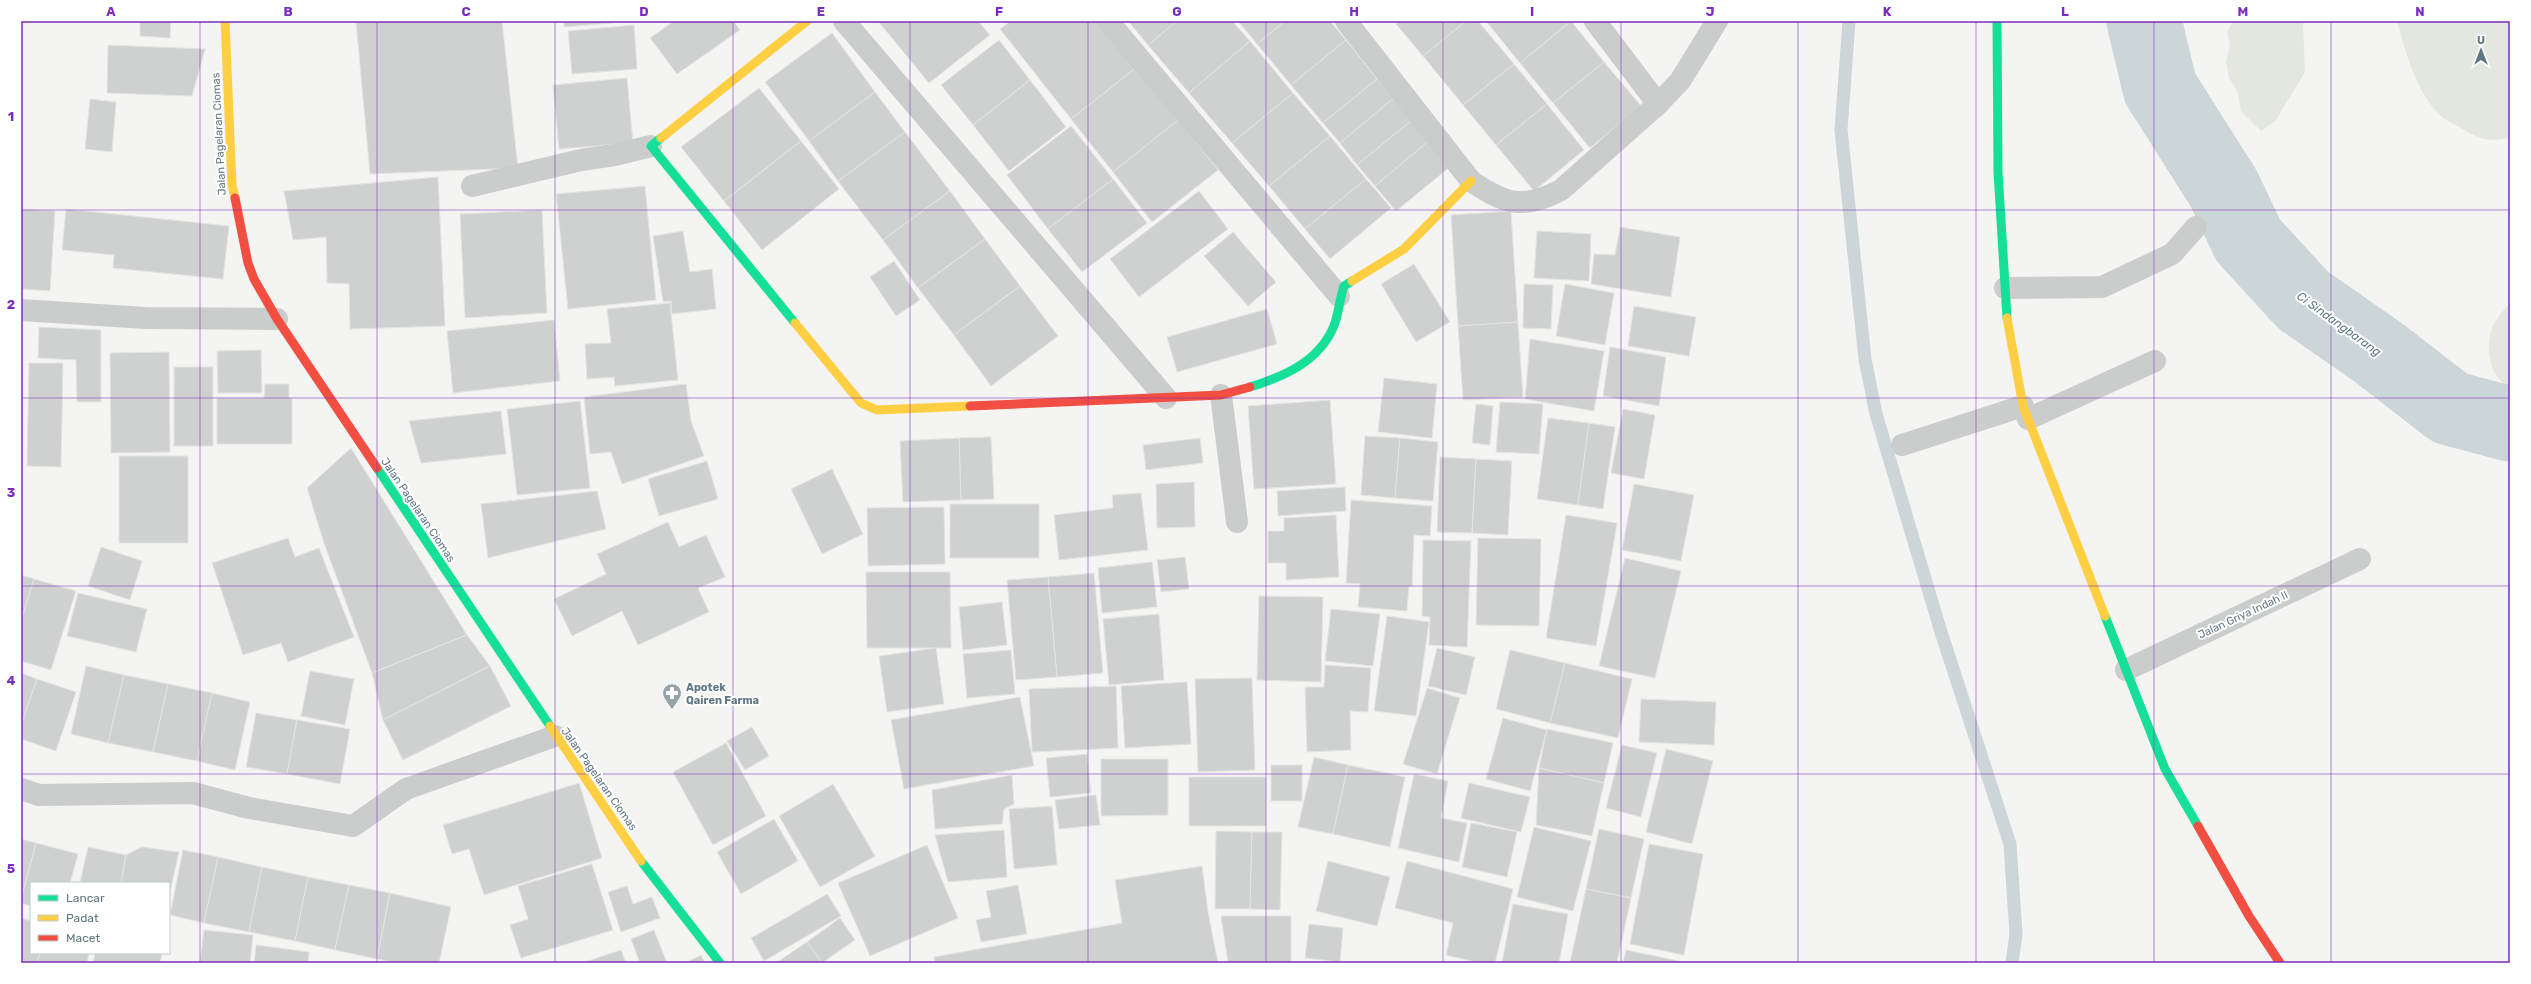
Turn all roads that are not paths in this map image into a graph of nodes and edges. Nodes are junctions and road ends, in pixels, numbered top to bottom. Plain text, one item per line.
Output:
1 (225, 21) edge
2 (807, 21) edge
3 (844, 21) edge
4 (1108, 21) edge
5 (1346, 21) edge
6 (1595, 21) edge
7 (1717, 21) edge
8 (1998, 21) edge
9 (1658, 104) junction
10 (651, 146) junction
11 (1471, 181) junction
12 (472, 186) dead end
13 (2196, 227) dead end
14 (2005, 288) junction
15 (1339, 296) junction
16 (21, 310) edge
17 (276, 319) junction
18 (2155, 361) dead end
19 (1221, 395) junction
20 (1166, 398) junction
21 (2026, 412) junction
22 (1902, 445) dead end
23 (1237, 522) dead end
24 (2360, 559) dead end
25 (2126, 670) junction
26 (555, 736) junction
27 (21, 789) edge
28 (720, 963) edge
29 (2280, 963) edge

1 - 17 street, Jalan Pagelaran Ciomas
2 - 10 street
3 - 20 street
4 - 15 street
5 - 11 street
6 - 9 street
7 - 9 street
8 - 14 street
9 - 11 street
10 - 12 street
10 - 20 street
11 - 15 street
13 - 14 street
14 - 21 street
15 - 19 street
16 - 17 street
17 - 26 street, Jalan Pagelaran Ciomas
18 - 21 street
19 - 20 street
19 - 23 street
21 - 22 street
21 - 25 street
24 - 25 street, Jalan Griya Indah II
25 - 29 street
26 - 27 street
26 - 28 street, Jalan Pagelaran Ciomas

